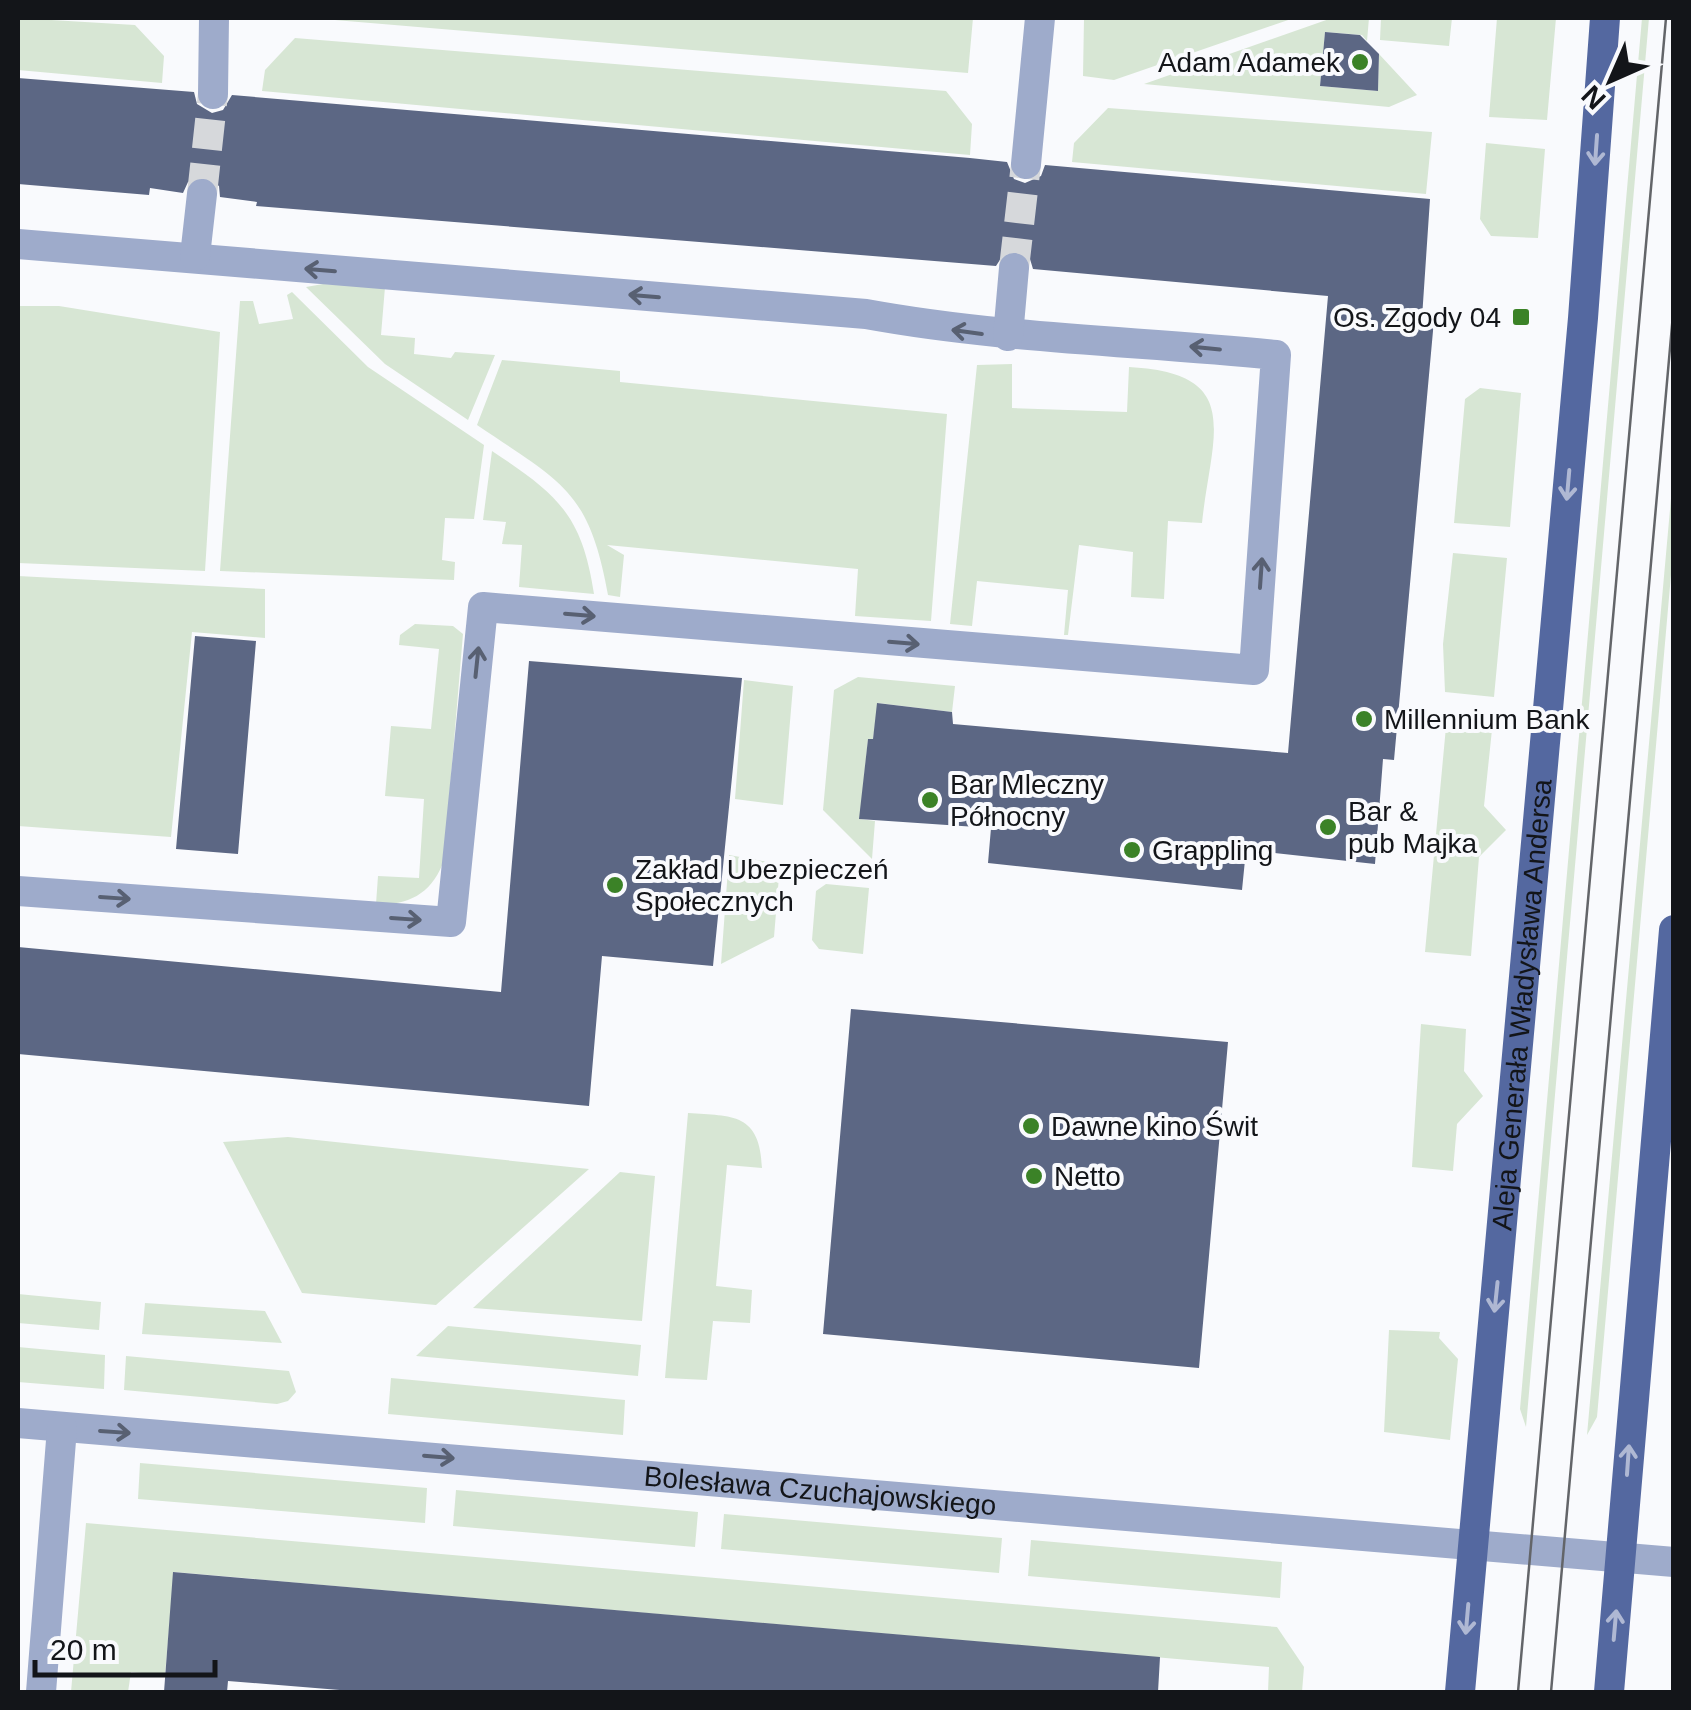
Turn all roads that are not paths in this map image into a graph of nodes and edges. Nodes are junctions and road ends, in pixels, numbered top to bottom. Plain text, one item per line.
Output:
1 (214, 18) edge
2 (1040, 18) edge
3 (1606, 18) edge
4 (213, 94) tunnel mouth
5 (1026, 164) tunnel mouth
6 (202, 194) tunnel mouth
7 (18, 244) edge
8 (195, 256) junction
9 (1014, 268) tunnel mouth
10 (1008, 336) junction
11 (18, 892) edge
12 (1674, 930) edge
13 (18, 1424) edge
14 (62, 1428) junction
15 (1474, 1545) junction
16 (1621, 1557) junction
17 (1674, 1562) edge
18 (41, 1692) edge
19 (1460, 1692) edge
20 (1609, 1692) edge

1 - 4 street
2 - 5 street
3 -> 15 main road, Aleja Generała Władysława Andersa
6 - 8 street
7 - 8 street
10 -> 8 street
9 - 10 street
11 -> 10 street
16 -> 12 main road
13 - 14 street, Bolesława Czuchajowskiego
14 -> 15 street, Bolesława Czuchajowskiego
14 - 18 street
15 - 16 street, Bolesława Czuchajowskiego
15 -> 19 main road, Aleja Generała Władysława Andersa
16 - 17 street, Bolesława Czuchajowskiego
20 -> 16 main road

